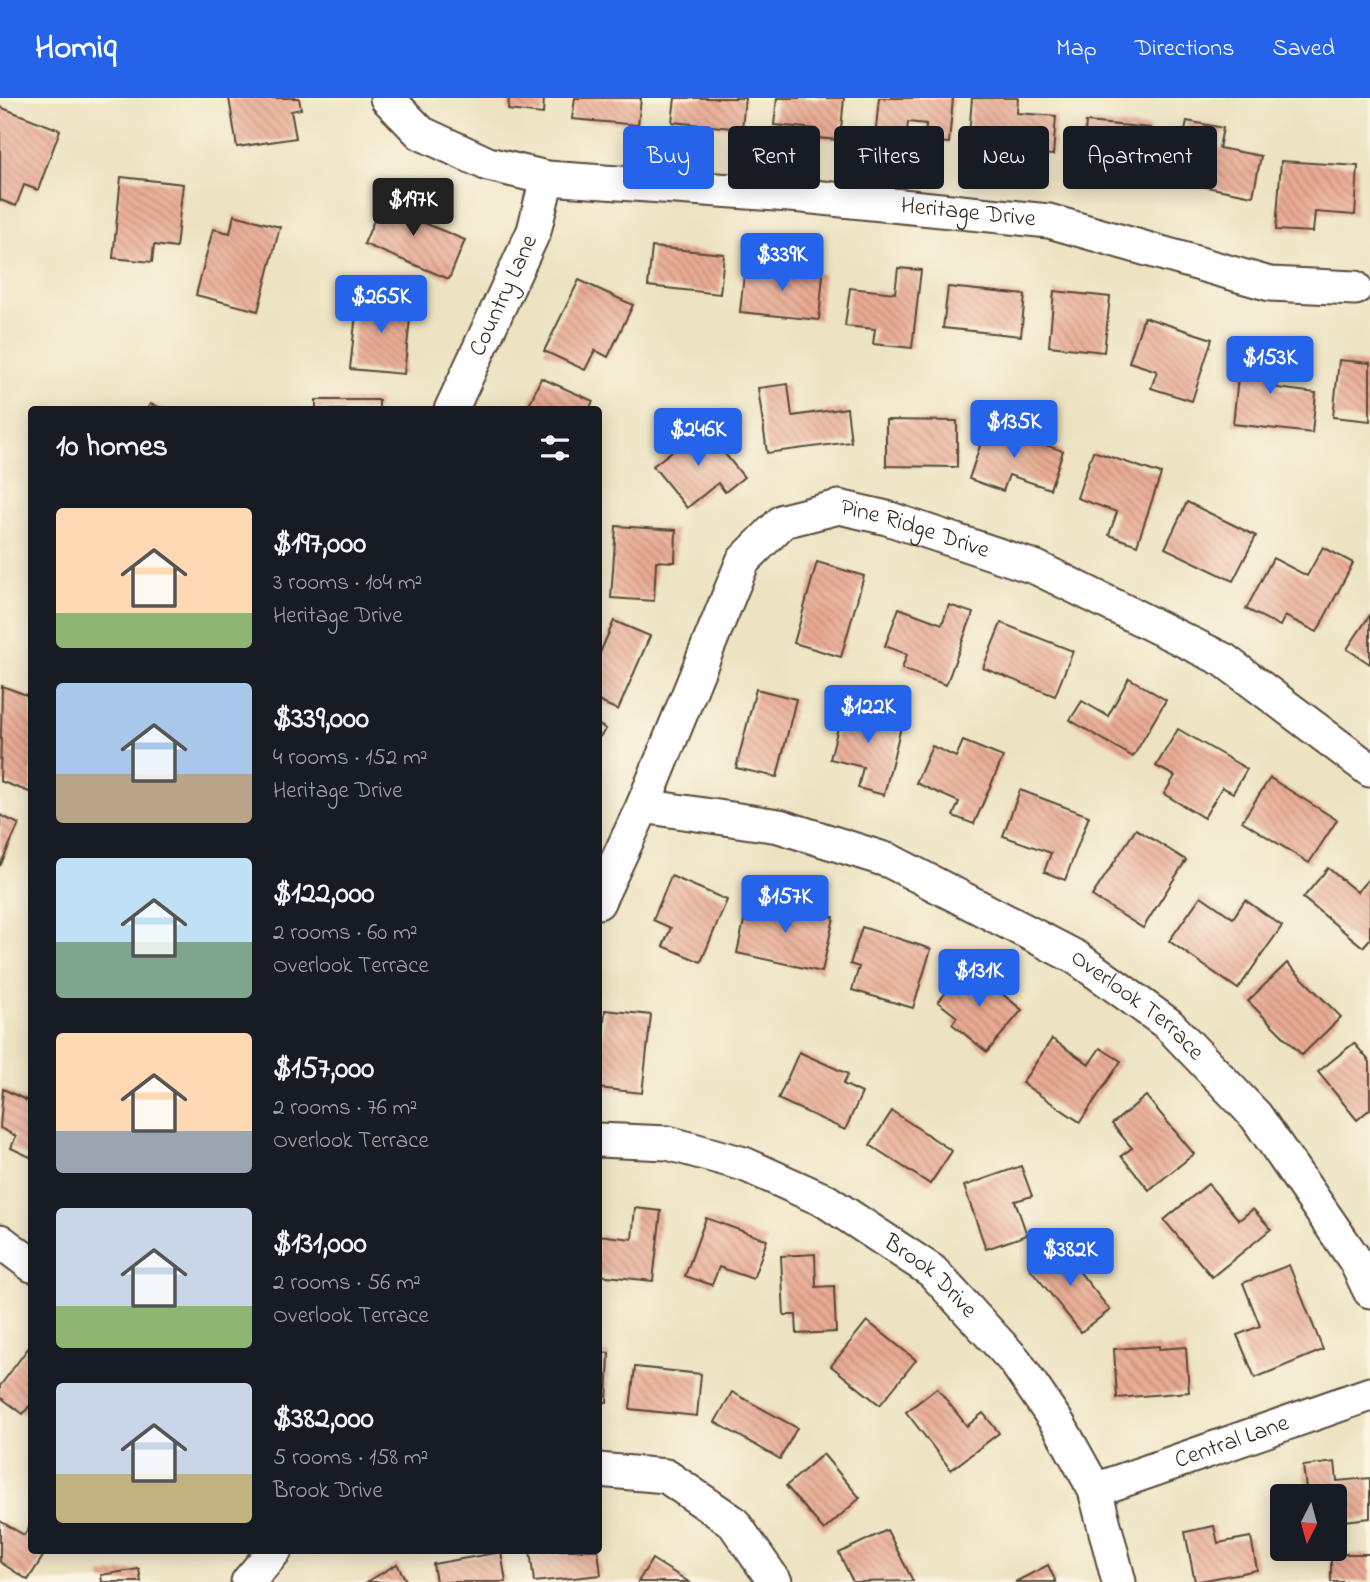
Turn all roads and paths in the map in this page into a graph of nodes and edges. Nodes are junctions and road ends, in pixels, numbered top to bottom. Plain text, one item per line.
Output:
1 (387, 98) edge
2 (547, 177) junction
3 (1355, 288) dead end
4 (454, 406) edge
5 (1370, 771) edge
6 (643, 806) junction
7 (602, 893) edge
8 (602, 1140) edge
9 (0, 1241) edge
10 (28, 1262) edge
11 (1370, 1291) edge
12 (1370, 1394) edge
13 (602, 1471) edge
14 (1095, 1490) junction
15 (272, 1554) edge
16 (248, 1582) edge
17 (775, 1582) edge
18 (1119, 1582) edge

1 - 2 street, Heritage Drive
2 - 3 street, Heritage Drive
2 - 4 street, Country Lane
5 - 6 street, Pine Ridge Drive
6 - 7 street, Pine Ridge Drive
6 - 11 street, Overlook Terrace
8 - 14 street, Brook Drive
9 - 10 street
12 - 14 street, Central Lane
13 - 17 street
14 - 18 street, Brook Drive
15 - 16 street

